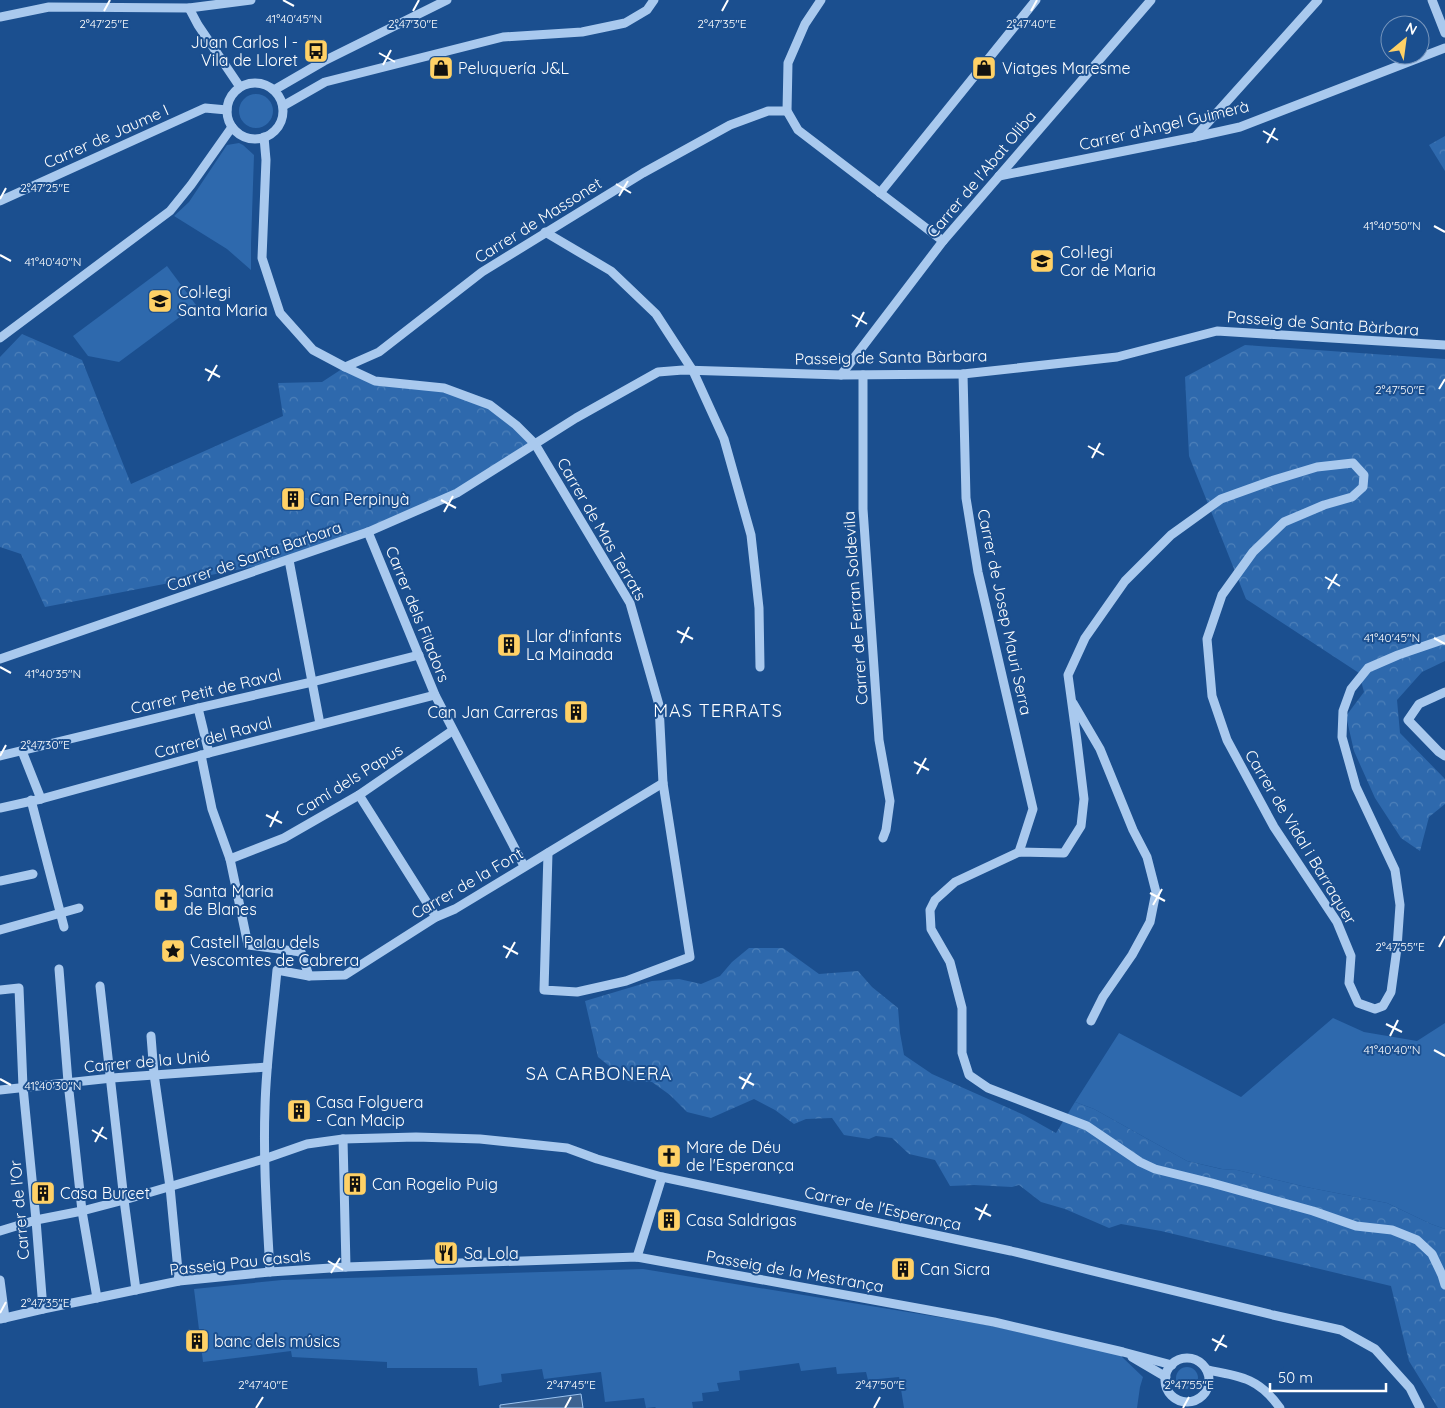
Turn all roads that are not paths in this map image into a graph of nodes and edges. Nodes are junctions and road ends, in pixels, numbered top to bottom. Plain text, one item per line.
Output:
1 (251, 0) edge
2 (447, 0) edge
3 (654, 0) edge
4 (822, 0) edge
5 (1036, 0) edge
6 (1151, 0) edge
7 (1318, 0) edge
8 (1432, 0) edge
9 (189, 8) junction
10 (0, 17) edge
11 (1445, 32) edge
12 (1445, 48) edge
13 (240, 87) junction
14 (274, 90) junction
15 (283, 106) junction
16 (227, 110) junction
17 (787, 111) junction
18 (232, 128) junction
19 (264, 137) junction
20 (1195, 137) junction
21 (999, 176) junction
22 (880, 193) junction
23 (0, 201) edge
24 (545, 232) junction
25 (943, 241) junction
26 (0, 338) edge
27 (1445, 345) edge
28 (345, 367) junction
29 (693, 371) junction
30 (963, 374) junction
31 (841, 375) junction
32 (863, 375) junction
33 (535, 444) junction
34 (368, 532) junction
35 (289, 560) junction
36 (1445, 639) edge
37 (418, 655) junction
38 (0, 658) edge
39 (760, 667) dead end
40 (312, 682) junction
41 (1445, 692) edge
42 (435, 695) junction
43 (1070, 698) junction
44 (198, 708) junction
45 (320, 724) junction
46 (452, 731) junction
47 (22, 751) junction
48 (205, 754) junction
49 (0, 756) edge
50 (1445, 756) edge
51 (663, 783) junction
52 (359, 795) junction
53 (36, 799) junction
54 (0, 808) edge
55 (883, 838) dead end
56 (1019, 852) junction
57 (548, 853) junction
58 (230, 859) junction
59 (524, 866) junction
60 (33, 874) dead end
61 (0, 881) edge
62 (79, 908) dead end
63 (60, 913) junction
64 (436, 917) junction
65 (64, 927) dead end
66 (0, 930) edge
67 (59, 969) dead end
68 (310, 976) junction
69 (100, 986) dead end
70 (0, 990) edge
71 (1091, 1021) dead end
72 (151, 1036) dead end
73 (267, 1067) junction
74 (154, 1074) junction
75 (112, 1078) junction
76 (68, 1082) junction
77 (23, 1087) junction
78 (0, 1090) edge
79 (343, 1139) junction
80 (264, 1159) junction
81 (662, 1176) junction
82 (170, 1187) junction
83 (124, 1200) junction
84 (82, 1211) junction
85 (36, 1220) junction
86 (0, 1231) edge
87 (637, 1257) junction
88 (346, 1268) junction
89 (270, 1272) junction
90 (0, 1280) edge
91 (179, 1281) junction
92 (1445, 1285) edge
93 (136, 1290) junction
94 (97, 1298) junction
95 (43, 1309) junction
96 (2, 1319) edge
97 (1123, 1352) junction
98 (1172, 1365) junction
99 (1207, 1370) junction
100 (1166, 1377) junction
101 (1200, 1404) edge
102 (1280, 1408) edge
103 (1420, 1408) edge

1 - 9 street
2 - 14 street
3 - 15 street
4 - 17 street
5 - 22 street
6 - 21 street, Carrer de l'Abat Oliba
7 - 20 street
8 - 11 street
9 - 10 street
9 - 13 street
12 - 20 street, Carrer d'Àngel Guimerà
13 - 14 street
13 - 16 street
14 - 15 street
15 - 19 street
16 - 18 street
16 - 23 street, Carrer de Jaume I
17 - 22 street
17 - 24 street, Carrer de Massonet
18 - 19 street
18 - 26 street
19 - 28 street, Carrer de Mas Terrats
20 - 21 street, Carrer d'Àngel Guimerà
21 - 25 street, Carrer de l'Abat Oliba
22 - 25 street
24 - 28 street, Carrer de Massonet
24 - 29 street
25 - 31 street, Carrer de l'Abat Oliba
27 - 30 street, Passeig de Santa Bàrbara
28 - 33 street, Carrer de Mas Terrats
29 - 31 street, Passeig de Santa Bàrbara
29 - 33 street, Carrer de Santa Barbara
29 - 39 street
30 - 32 street, Passeig de Santa Bàrbara
30 - 56 street, Carrer de Josep Mauri Serra
31 - 32 street, Passeig de Santa Bàrbara
32 - 55 street, Carrer de Ferran Soldevila
33 - 34 street, Carrer de Santa Barbara
33 - 51 street, Carrer de Mas Terrats
34 - 35 street, Carrer de Santa Barbara
34 - 37 street, Carrer dels Filadors
35 - 38 street, Carrer de Santa Barbara
35 - 40 street
36 - 43 street, Carrer de Vidal i Barraquer
37 - 40 street, Carrer Petit de Raval
37 - 42 street, Carrer dels Filadors
40 - 44 street, Carrer Petit de Raval
40 - 45 street
41 - 50 street
42 - 45 street, Carrer del Raval
42 - 46 street, Carrer dels Filadors
43 - 56 street, Carrer de Vidal i Barraquer
43 - 71 street
44 - 47 street, Carrer Petit de Raval
44 - 48 street
45 - 48 street, Carrer del Raval
46 - 52 street, Camí dels Papus
46 - 59 street, Carrer dels Filadors
47 - 49 street, Carrer Petit de Raval
47 - 53 street
48 - 53 street, Carrer del Raval
48 - 58 street
51 - 57 street, Carrer de la Font
51 - 57 street, Carrer de Mas Terrats
52 - 58 street, Camí dels Papus
52 - 64 street
53 - 54 street, Carrer del Raval
53 - 63 street
56 - 92 street, Carrer de Vidal i Barraquer
57 - 59 street, Carrer de la Font
58 - 68 street
59 - 64 street, Carrer de la Font
60 - 61 street
62 - 63 street
63 - 65 street
63 - 66 street
64 - 68 street, Carrer de la Font
67 - 76 street
68 - 73 street, Carrer de la Font
69 - 75 street
70 - 77 street, Carrer de l'Or
72 - 74 street
73 - 74 street, Carrer de la Unió
73 - 80 street
74 - 75 street, Carrer de la Unió
74 - 82 street
75 - 76 street, Carrer de la Unió
75 - 83 street
76 - 77 street, Carrer de la Unió
76 - 84 street
77 - 78 street, Carrer de la Unió
77 - 85 street, Carrer de l'Or
79 - 80 street, Carrer de l'Esperança
79 - 81 street, Carrer de l'Esperança
79 - 88 street
80 - 82 street, Carrer de l'Esperança
80 - 89 street
81 - 87 street
81 - 103 street, Carrer de l'Esperança
82 - 83 street, Carrer de l'Esperança
82 - 91 street
83 - 84 street, Carrer de l'Esperança
83 - 93 street
84 - 85 street, Carrer de l'Esperança
84 - 94 street
85 - 86 street, Carrer de l'Esperança
85 - 95 street, Carrer de l'Or
87 - 88 street, Passeig Pau Casals
87 - 97 street, Passeig de la Mestrança
88 - 89 street, Passeig Pau Casals
89 - 91 street, Passeig Pau Casals
90 - 96 street
91 - 93 street, Passeig Pau Casals
93 - 94 street, Passeig Pau Casals
94 - 95 street, Passeig Pau Casals
95 - 96 street, Passeig Pau Casals
97 - 98 street, Passeig de la Mestrança
97 - 100 street, Passeig de la Mestrança
98 - 99 street
98 - 100 street
99 - 101 street
99 - 102 street
100 - 101 street

